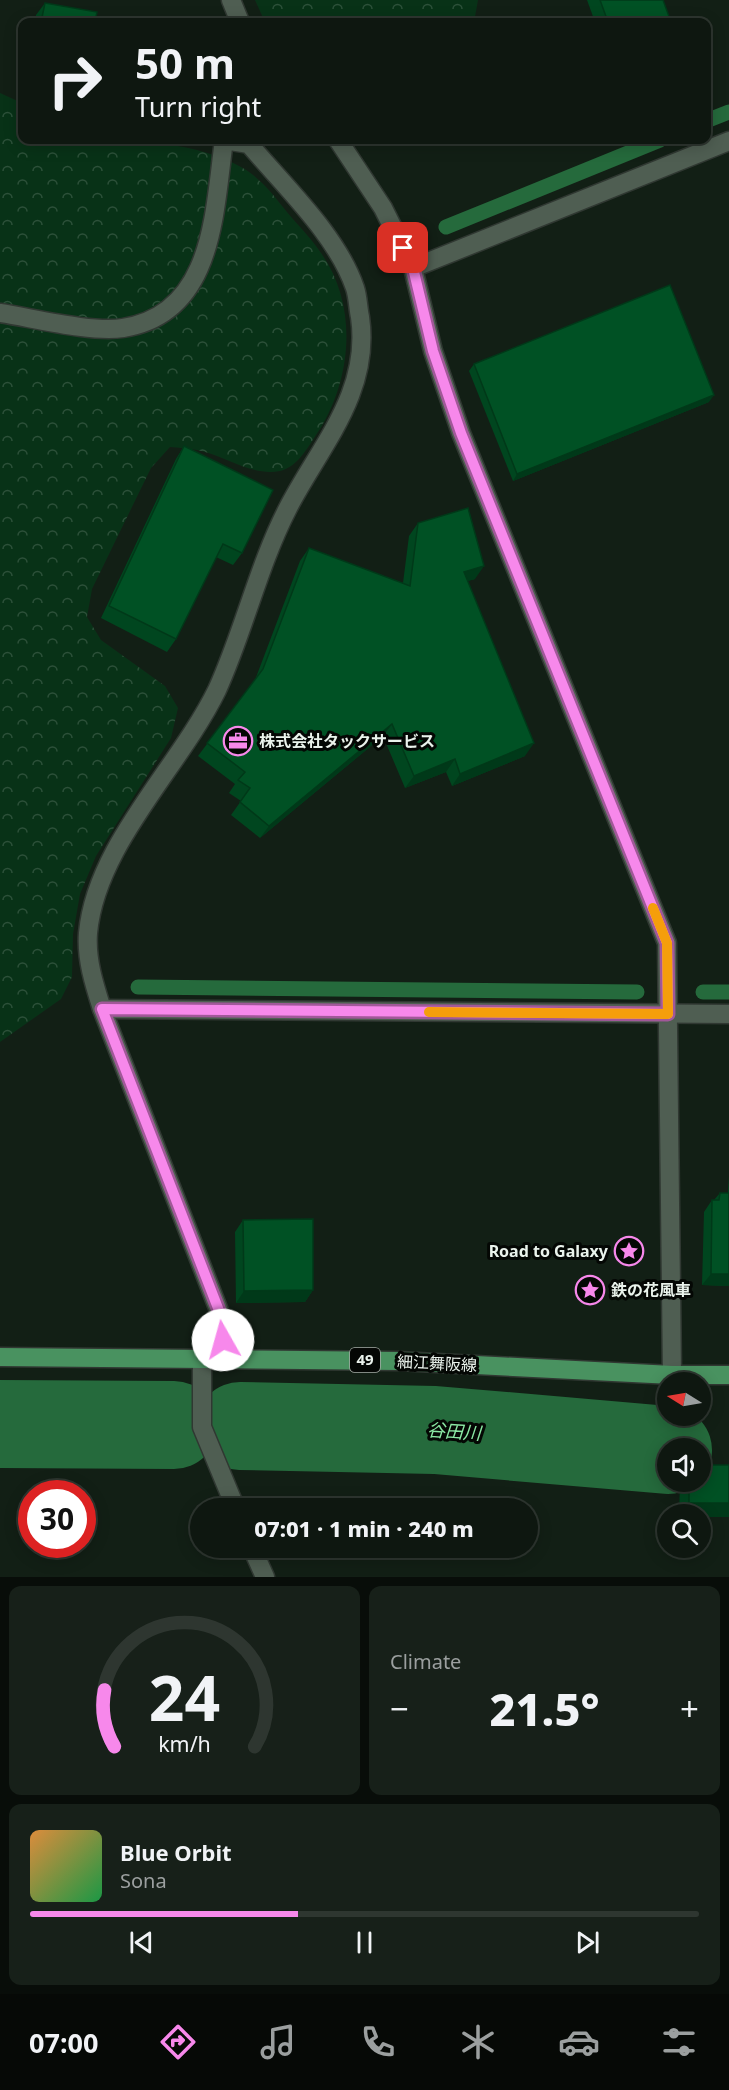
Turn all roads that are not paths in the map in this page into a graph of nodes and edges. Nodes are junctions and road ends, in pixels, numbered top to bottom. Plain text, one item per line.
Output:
1 (231, 0) edge
2 (238, 18) edge
3 (729, 141) edge
4 (223, 144) edge
5 (249, 144) edge
6 (341, 144) edge
7 (413, 268) junction
8 (0, 313) edge
9 (102, 1009) junction
10 (668, 1014) junction
11 (729, 1014) edge
12 (0, 1357) edge
13 (202, 1359) junction
14 (222, 1359) junction
15 (672, 1372) edge
16 (657, 1374) edge
17 (711, 1375) edge
18 (729, 1375) edge
19 (231, 1498) edge
20 (256, 1558) edge
21 (264, 1577) edge

1 - 2 street
3 - 7 street
4 - 8 street
5 - 9 street
6 - 7 street
7 - 10 street
9 - 10 street
9 - 14 street
10 - 11 street
10 - 15 street
12 - 13 main road, 細江舞阪線 / 49
13 - 14 main road, 細江舞阪線 / 49
13 - 19 street
14 - 16 main road, 細江舞阪線 / 49
17 - 18 main road, 細江舞阪線 / 49
20 - 21 street

